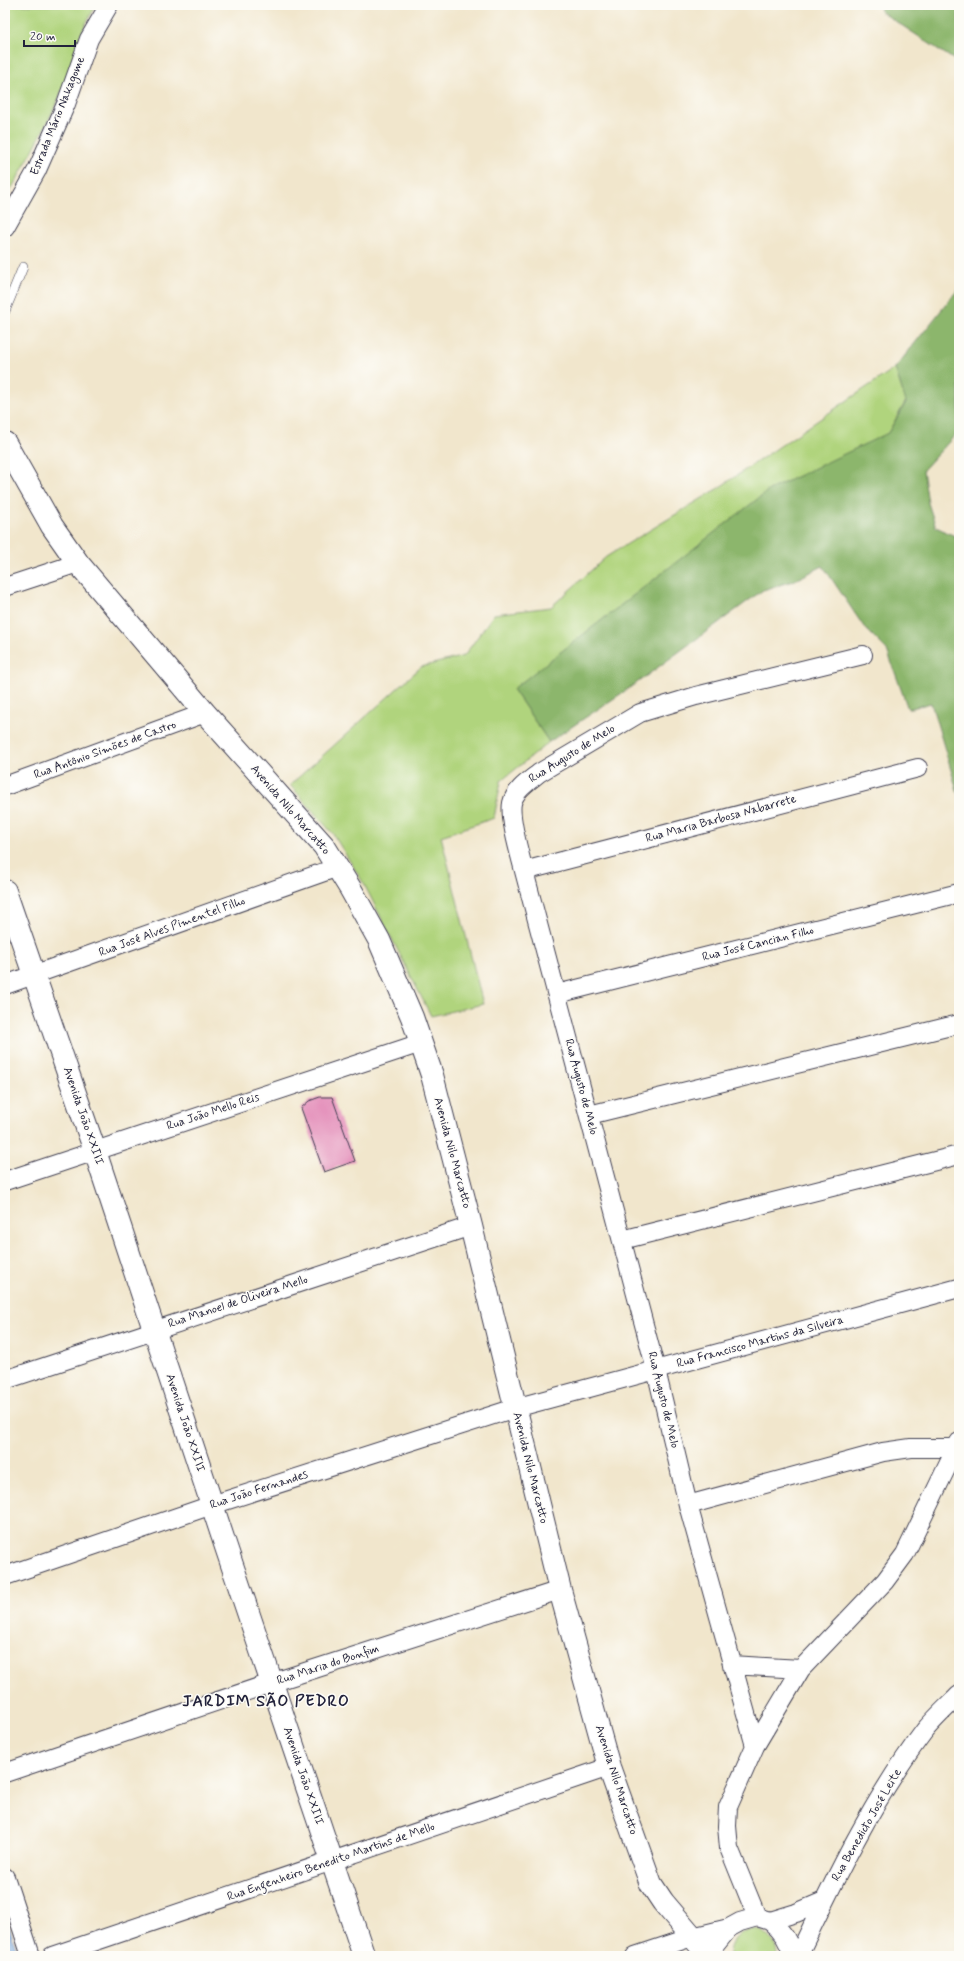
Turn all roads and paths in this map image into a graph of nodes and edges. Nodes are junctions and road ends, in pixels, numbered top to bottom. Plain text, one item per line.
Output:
1 (110, 5) edge
2 (5, 227) edge
3 (23, 267) dead end
4 (5, 311) edge
5 (5, 443) edge
6 (78, 563) junction
7 (5, 587) edge
8 (863, 655) dead end
9 (205, 713) junction
10 (918, 768) dead end
11 (5, 786) edge
12 (338, 867) junction
13 (524, 871) junction
14 (5, 891) edge
15 (959, 893) edge
16 (34, 976) junction
17 (5, 985) edge
18 (557, 994) junction
19 (959, 1024) edge
20 (421, 1043) junction
21 (589, 1115) junction
22 (95, 1151) junction
23 (959, 1156) edge
24 (5, 1181) edge
25 (471, 1226) junction
26 (622, 1240) junction
27 (959, 1288) edge
28 (155, 1329) junction
29 (656, 1370) junction
30 (5, 1380) edge
31 (515, 1408) junction
32 (958, 1445) edge
33 (212, 1505) junction
34 (688, 1505) junction
35 (5, 1576) edge
36 (560, 1590) junction
37 (732, 1665) junction
38 (801, 1669) junction
39 (271, 1683) junction
40 (959, 1695) edge
41 (755, 1746) junction
42 (610, 1767) junction
43 (5, 1773) edge
44 (333, 1862) junction
45 (5, 1877) edge
46 (824, 1901) junction
47 (763, 1919) junction
48 (729, 1928) junction
49 (692, 1937) junction
50 (709, 1955) edge
51 (31, 1956) edge
52 (52, 1956) edge
53 (364, 1956) edge
54 (635, 1956) edge
55 (792, 1956) edge
56 (798, 1956) edge

1 - 2 street, Estrada Mário Nakagome
3 - 4 lane
5 - 6 street, Avenida Nilo Marcatto
6 - 7 street
6 - 9 street, Avenida Nilo Marcatto
8 - 13 street, Rua Augusto de Melo
9 - 11 street, Rua Antônio Simões de Castro
9 - 12 street, Avenida Nilo Marcatto
10 - 13 street, Rua Maria Barbosa Nabarrete
12 - 16 street, Rua José Alves Pimentel Filho
12 - 20 street, Avenida Nilo Marcatto
13 - 18 street, Rua Augusto de Melo
14 - 16 street, Avenida João XXIII
15 - 18 street, Rua José Cancian Filho
16 - 17 street, Rua José Alves Pimentel Filho
16 - 22 street, Avenida João XXIII
18 - 21 street, Rua Augusto de Melo
19 - 21 street
20 - 22 street, Rua João Mello Reis
20 - 25 street, Avenida Nilo Marcatto
21 - 26 street, Rua Augusto de Melo
22 - 24 street, Rua João Mello Reis
22 - 28 street, Avenida João XXIII
23 - 26 street
25 - 28 street, Rua Manoel de Oliveira Mello
25 - 31 street, Avenida Nilo Marcatto
26 - 29 street, Rua Augusto de Melo
27 - 29 street, Rua Francisco Martins da Silveira
28 - 30 street, Rua Manoel de Oliveira Mello
28 - 33 street, Avenida João XXIII
29 - 31 street, Rua Francisco Martins da Silveira
29 - 34 street, Rua Augusto de Melo
31 - 33 street, Rua João Fernandes
31 - 36 street, Avenida Nilo Marcatto
32 - 34 street
32 - 38 street
33 - 35 street, Rua João Fernandes
33 - 39 street, Avenida João XXIII
34 - 37 street, Rua Augusto de Melo
36 - 39 street, Rua Maria do Bonfim
36 - 42 street, Avenida Nilo Marcatto
37 - 38 street
37 - 41 street, Rua Augusto de Melo
38 - 41 street
39 - 43 street, Rua Maria do Bonfim
39 - 44 street, Avenida João XXIII
40 - 46 street, Rua Benedicto José Leite
41 - 47 street
42 - 44 street, Rua Engenheiro Benedito Martins de Mello
42 - 49 street, Avenida Nilo Marcatto
44 - 52 street, Rua Engenheiro Benedito Martins de Mello
44 - 53 street, Avenida João XXIII
45 - 51 street
46 - 47 street
46 - 56 street, Rua Benedicto José Leite
47 - 48 street
47 - 55 street
48 - 49 street
48 - 50 street
49 - 50 street, Avenida Nilo Marcatto
49 - 54 street

